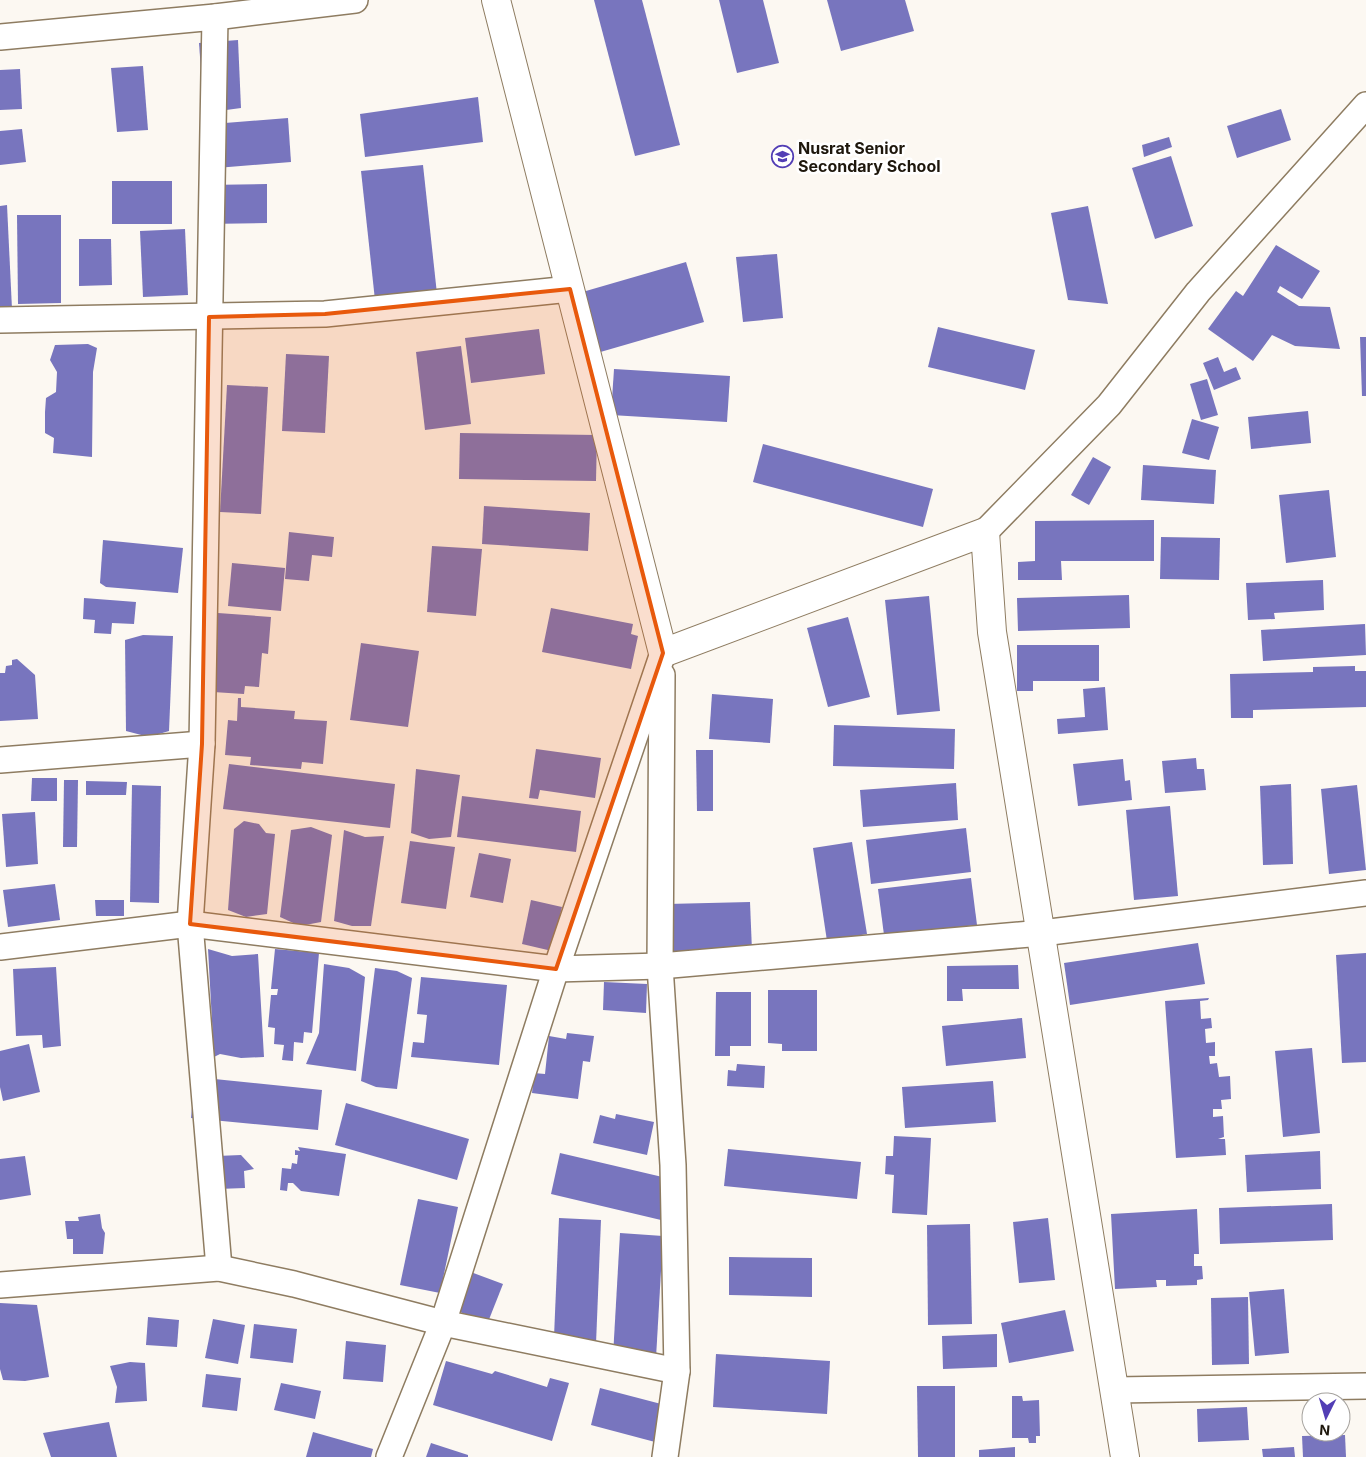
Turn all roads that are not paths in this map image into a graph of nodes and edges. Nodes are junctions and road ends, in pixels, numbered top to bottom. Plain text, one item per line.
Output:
1 (355, 0) edge
2 (496, 0) edge
3 (215, 17) junction
4 (0, 37) edge
5 (1366, 105) edge
6 (570, 289) junction
7 (209, 317) junction
8 (0, 320) edge
9 (985, 532) junction
10 (662, 653) junction
11 (202, 744) junction
12 (0, 760) edge
13 (1366, 893) edge
14 (190, 924) junction
15 (1042, 933) junction
16 (0, 948) edge
17 (660, 966) junction
18 (556, 968) junction
19 (219, 1268) junction
20 (0, 1285) edge
21 (443, 1323) junction
22 (676, 1371) junction
23 (1366, 1386) edge
24 (1115, 1390) junction
25 (389, 1457) edge
26 (664, 1457) edge
27 (1124, 1457) edge

1 - 3 street
2 - 6 street
3 - 4 street
3 - 7 street
5 - 9 street
6 - 7 street
6 - 10 street
7 - 8 street
7 - 11 street
9 - 10 street
9 - 15 street
10 - 17 street
10 - 18 street
11 - 12 street
11 - 14 street
13 - 15 street
14 - 16 street
14 - 18 street
14 - 19 street
15 - 17 street
15 - 24 street
17 - 18 street
17 - 22 street
18 - 21 street
19 - 20 street
19 - 21 street
21 - 22 street
21 - 25 street
22 - 26 street
23 - 24 street
24 - 27 street

